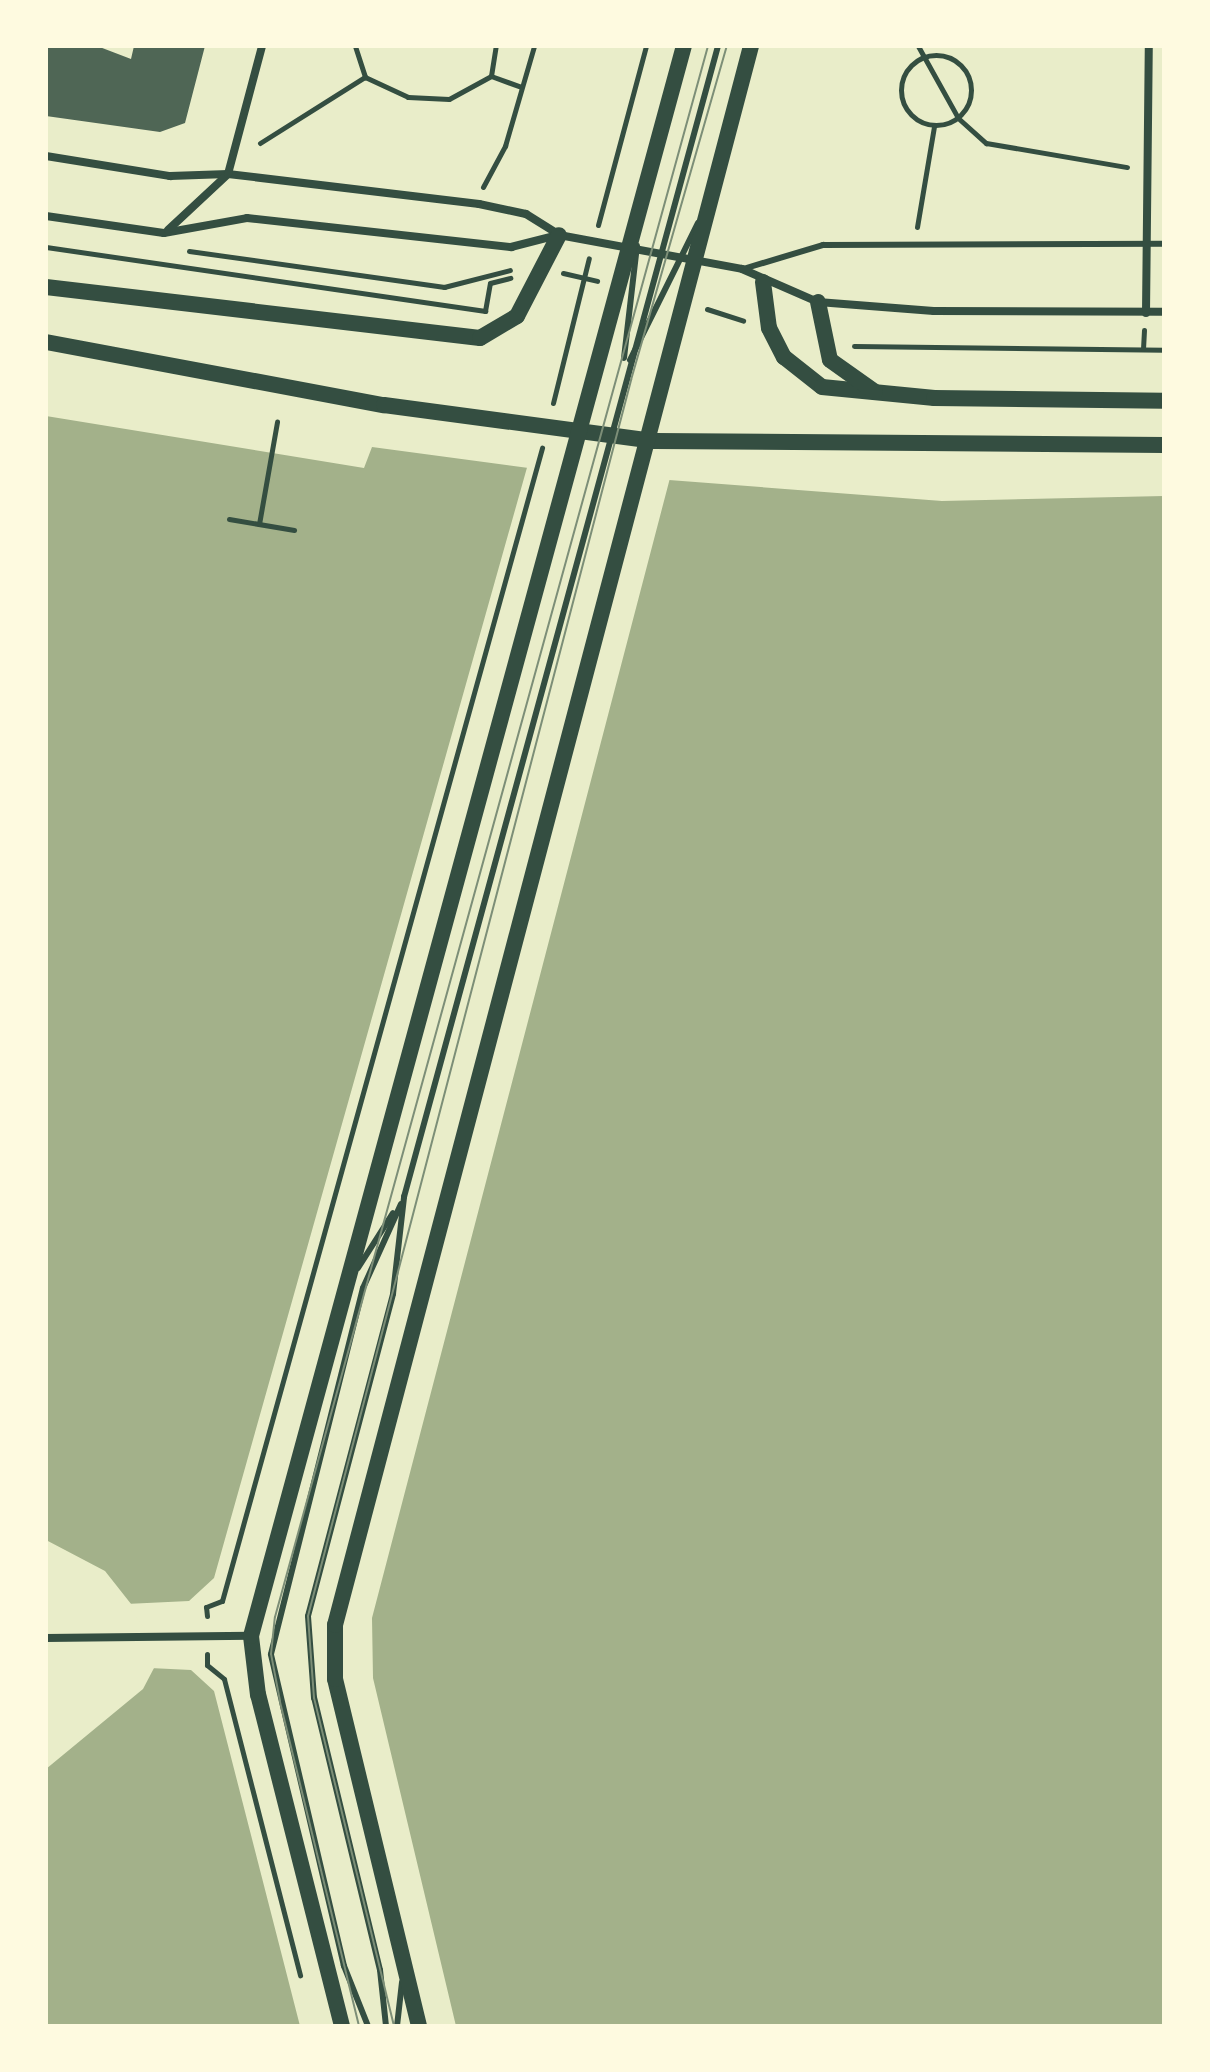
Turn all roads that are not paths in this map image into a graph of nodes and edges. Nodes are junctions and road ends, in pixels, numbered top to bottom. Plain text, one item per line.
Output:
1 (262, 46) edge
2 (684, 46) edge
3 (718, 46) edge
4 (751, 46) edge
5 (1149, 46) edge
6 (46, 156) edge
7 (228, 174) junction
8 (643, 192) junction
9 (704, 209) junction
10 (46, 216) edge
11 (164, 233) junction
12 (559, 235) junction
13 (1164, 244) edge
14 (1148, 245) junction
15 (742, 269) junction
16 (763, 282) junction
17 (46, 287) edge
18 (818, 302) junction
19 (1164, 312) edge
20 (1146, 313) junction
21 (46, 342) edge
22 (622, 378) junction
23 (880, 395) junction
24 (1164, 401) edge
25 (1164, 445) edge
26 (404, 1197) junction
27 (348, 1283) junction
28 (251, 1636) junction
29 (46, 1638) edge
30 (404, 1964) junction
31 (342, 2026) edge
32 (368, 2026) edge
33 (386, 2026) edge
34 (397, 2026) edge
35 (419, 2026) edge

1 - 7 street
2 - 8 main road
3 - 22 lane
4 - 9 main road
5 - 14 street
6 - 7 street
7 - 11 street
7 - 12 street
8 - 22 lane
8 - 27 main road
9 - 22 lane
9 - 30 main road
10 - 11 street
11 - 12 street
12 - 15 street
12 - 17 main road
13 - 14 lane
14 - 15 lane
14 - 20 street
15 - 16 street
16 - 18 street
16 - 23 main road
18 - 20 street
18 - 23 main road
19 - 20 street
21 - 25 main road
22 - 26 lane
23 - 24 main road
26 - 27 lane
26 - 32 lane
26 - 33 lane
27 - 28 main road
28 - 29 street
28 - 31 main road
30 - 34 lane
30 - 35 main road

